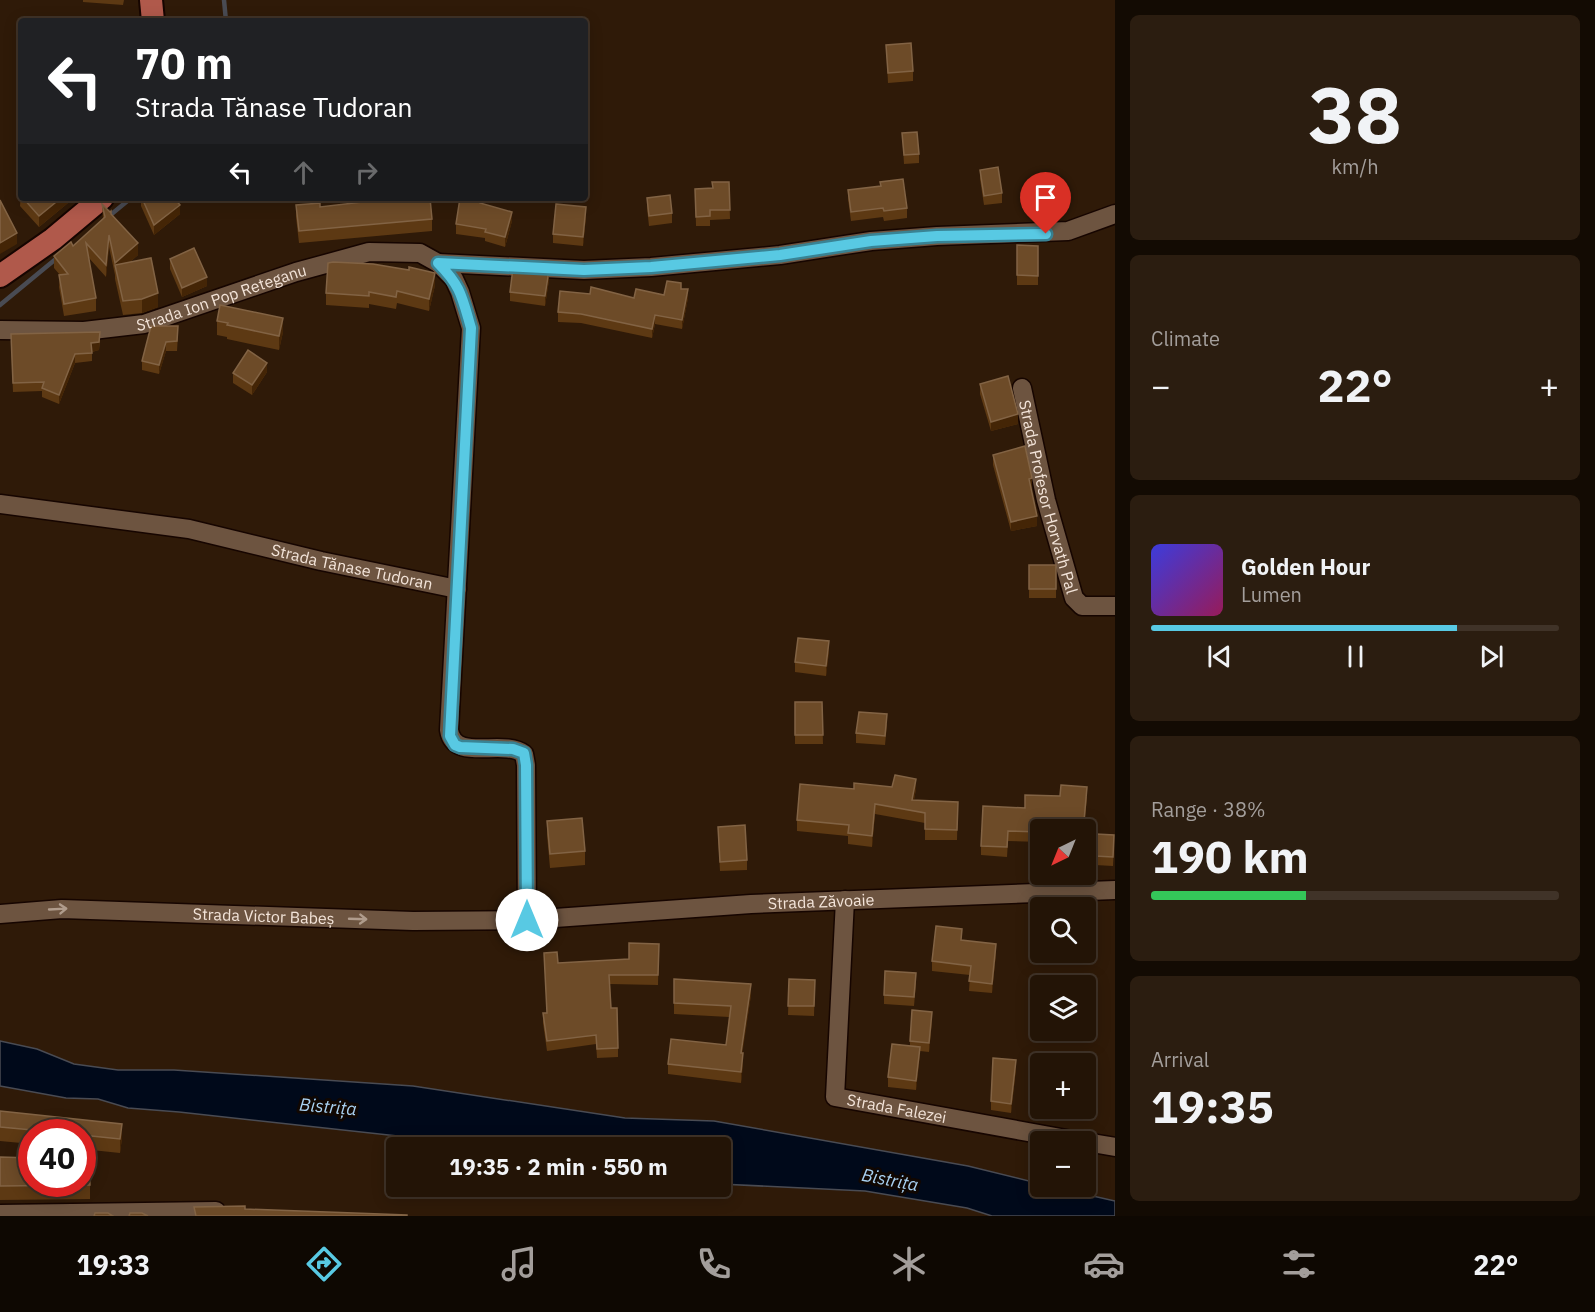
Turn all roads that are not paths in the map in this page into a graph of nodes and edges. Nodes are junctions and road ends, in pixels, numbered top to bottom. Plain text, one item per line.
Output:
1 (98, 201) edge
2 (1115, 214) edge
3 (438, 263) junction
4 (0, 276) edge
5 (0, 330) edge
6 (1022, 388) dead end
7 (0, 504) edge
8 (457, 589) junction
9 (1115, 606) edge
10 (1115, 890) edge
11 (845, 900) junction
12 (0, 914) edge
13 (527, 920) junction
14 (1030, 1132) edge
15 (1096, 1144) edge
16 (1115, 1147) edge
17 (239, 1211) edge
18 (0, 1214) edge

1 - 4 main road
2 - 3 street, Strada Ion Pop Reteganu
3 - 5 street, Strada Ion Pop Reteganu
3 - 8 street, Strada Ion Pop Reteganu
6 - 9 street, Strada Profesor Horvath Pal
7 - 8 street, Strada Tănase Tudoran
8 - 13 street
10 - 11 street, Strada Zăvoaie
11 - 13 street, Strada Zăvoaie
11 - 14 street, Strada Falezei
12 -> 13 street, Strada Victor Babeș
15 - 16 street, Strada Falezei
17 - 18 street

